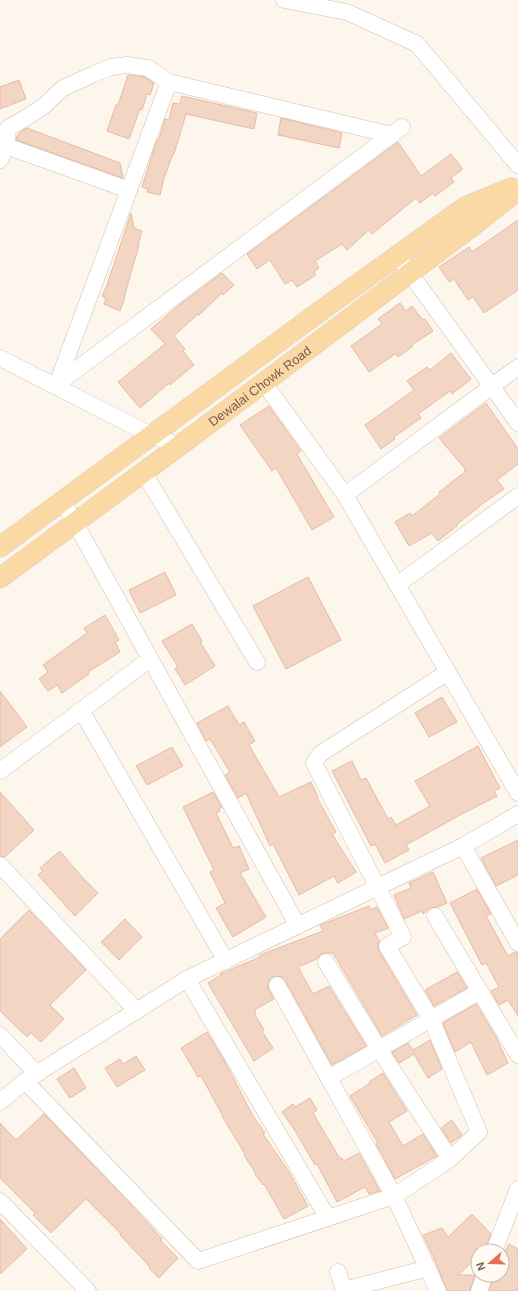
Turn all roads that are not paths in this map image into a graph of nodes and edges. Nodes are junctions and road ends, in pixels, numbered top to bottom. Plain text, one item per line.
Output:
1 (284, 0) edge
2 (323, 3) edge
3 (169, 82) junction
4 (3, 153) edge
5 (518, 165) edge
6 (518, 185) edge
7 (129, 190) junction
8 (518, 190) edge
9 (397, 256) junction
10 (410, 274) junction
11 (0, 358) edge
12 (518, 367) edge
13 (264, 383) junction
14 (492, 386) junction
15 (518, 423) edge
16 (151, 435) junction
17 (180, 446) junction
18 (144, 472) junction
19 (345, 495) junction
20 (518, 496) edge
21 (63, 501) junction
22 (75, 523) junction
23 (0, 547) edge
24 (0, 578) edge
25 (397, 585) junction
26 (150, 659) junction
27 (257, 662) dead end
28 (448, 672) junction
29 (81, 710) junction
30 (0, 771) edge
31 (518, 793) edge
32 (518, 814) edge
33 (463, 846) junction
34 (0, 865) edge
35 (377, 888) junction
36 (435, 916) dead end
37 (298, 926) junction
38 (518, 943) edge
39 (226, 961) junction
40 (326, 962) dead end
41 (188, 979) junction
42 (277, 986) dead end
43 (480, 991) junction
44 (137, 1011) junction
45 (431, 1019) junction
46 (0, 1035) edge
47 (379, 1049) junction
48 (518, 1055) edge
49 (31, 1077) junction
50 (329, 1078) junction
51 (0, 1102) edge
52 (450, 1159) junction
53 (518, 1189) edge
54 (394, 1196) junction
55 (0, 1201) edge
56 (328, 1218) junction
57 (497, 1243) edge
58 (428, 1268) junction
59 (338, 1272) dead end
60 (88, 1291) edge
61 (344, 1291) edge
62 (438, 1291) edge

1 - 2 street
2 - 5 street
3 - 4 street
3 - 7 street
3 - 7 street
4 - 7 street
6 - 9 main road, Dewalai Chowk Road
8 - 10 main road, Dewalai Chowk Road
9 - 10 street
9 - 16 main road, Dewalai Chowk Road
10 - 13 main road, Dewalai Chowk Road
10 - 14 street
11 - 16 street
12 - 14 street
13 - 17 main road, Dewalai Chowk Road
13 - 19 street
14 - 15 street
14 - 19 street
16 - 17 street
16 - 21 main road, Dewalai Chowk Road
17 - 18 main road, Dewalai Chowk Road
18 - 22 main road, Dewalai Chowk Road
18 - 27 street
19 - 25 street
20 - 25 street
21 - 22 street
21 - 23 main road, Dewalai Chowk Road
22 - 24 main road, Dewalai Chowk Road
22 - 26 street
25 - 28 street
26 - 29 street
26 - 37 street
28 - 31 street
28 - 35 street
29 - 30 street
29 - 39 street
32 - 33 street
33 - 35 street
33 - 38 street
34 - 44 street
35 - 37 street
35 - 45 street
36 - 43 street
37 - 39 street
39 - 41 street
40 - 47 street
41 - 44 street
41 - 56 street
42 - 50 street
43 - 45 street
43 - 48 street
44 - 49 street
45 - 47 street
45 - 52 street
46 - 49 street
47 - 50 street
47 - 52 street
49 - 51 street
49 - 56 street
50 - 54 street
52 - 54 street
53 - 57 street
54 - 56 street
54 - 58 street
55 - 60 street
58 - 61 street
58 - 62 street
59 - 61 street

